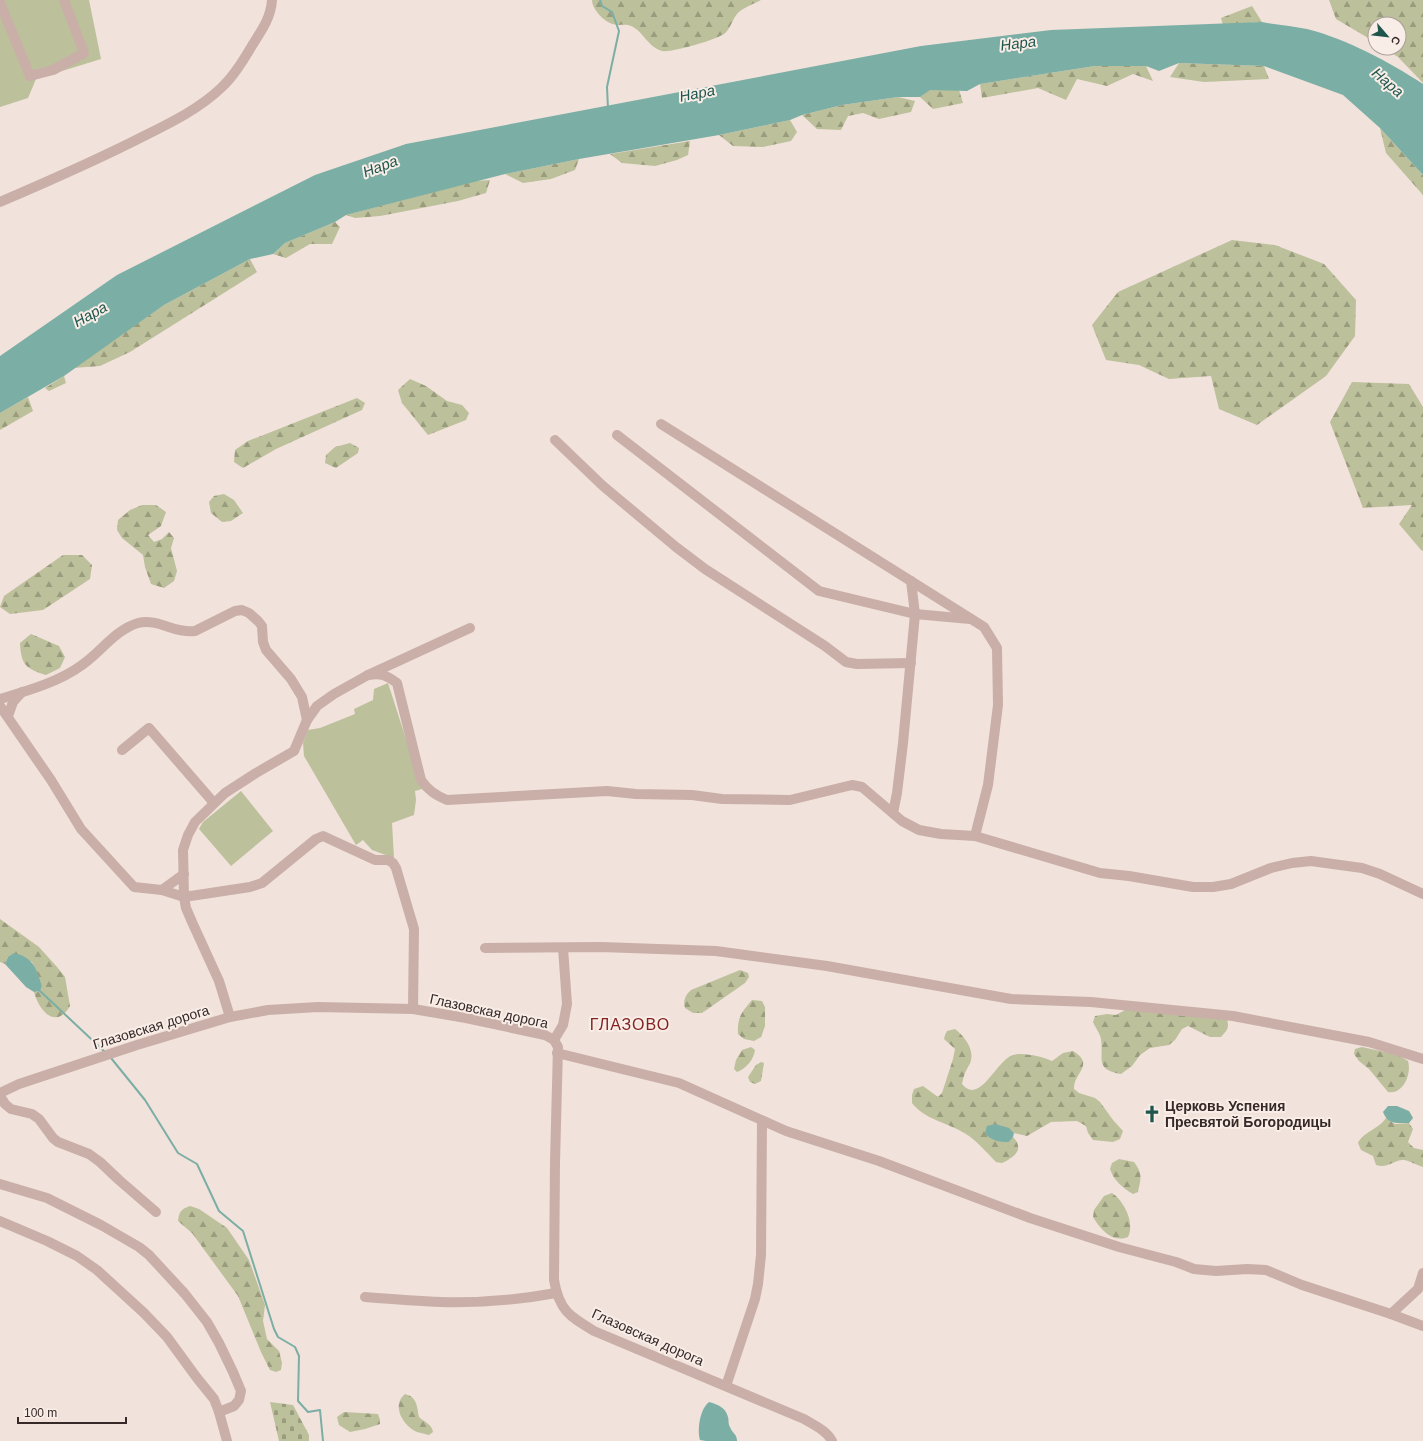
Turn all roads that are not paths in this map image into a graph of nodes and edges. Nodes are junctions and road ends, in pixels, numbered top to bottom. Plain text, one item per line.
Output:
1 (64, 0) edge
2 (272, 0) edge
3 (0, 3) edge
4 (0, 202) edge
5 (661, 424) dead end
6 (617, 435) dead end
7 (555, 440) dead end
8 (911, 581) junction
9 (915, 614) junction
10 (972, 619) junction
11 (470, 628) dead end
12 (911, 663) junction
13 (368, 675) junction
14 (22, 692) junction
15 (0, 699) edge
16 (0, 706) edge
17 (8, 716) junction
18 (307, 720) junction
19 (122, 750) dead end
20 (214, 802) junction
21 (893, 813) junction
22 (975, 836) junction
23 (184, 874) junction
24 (162, 890) junction
25 (1423, 894) edge
26 (184, 897) junction
27 (485, 948) dead end
28 (563, 948) junction
29 (413, 1009) junction
30 (230, 1017) junction
31 (554, 1040) junction
32 (558, 1053) junction
33 (1423, 1059) edge
34 (0, 1093) edge
35 (0, 1096) edge
36 (762, 1121) junction
37 (0, 1184) edge
38 (156, 1212) dead end
39 (0, 1221) edge
40 (1423, 1273) edge
41 (556, 1293) junction
42 (365, 1297) dead end
43 (1391, 1314) junction
44 (1423, 1326) edge
45 (726, 1386) junction
46 (220, 1412) junction
47 (227, 1441) edge
48 (832, 1441) edge

1 - 3 street
2 - 4 street
5 - 8 street
6 - 9 street
7 - 12 street
8 - 9 street
8 - 10 street
9 - 10 street
9 - 12 street
10 - 22 street
11 - 13 street
12 - 21 street
13 - 18 street
13 - 21 street
14 - 15 street
14 - 17 street
14 - 18 street
16 - 17 street
17 - 24 street
18 - 20 street
19 - 20 street
20 - 23 street
21 - 22 street
22 - 25 street
23 - 24 street
23 - 26 street
24 - 26 street
26 - 29 street
26 - 30 street
27 - 28 street
28 - 31 street
28 - 33 street
29 - 30 street, Глазовская дорога
29 - 31 street, Глазовская дорога
30 - 34 street, Глазовская дорога
31 - 32 street, Глазовская дорога
32 - 36 street
32 - 41 street, Глазовская дорога
35 - 38 street
36 - 43 street
36 - 45 street
37 - 46 street
39 - 46 street
40 - 43 street
41 - 42 street
41 - 45 street, Глазовская дорога
43 - 44 street
45 - 48 street, Глазовская дорога
46 - 47 street

